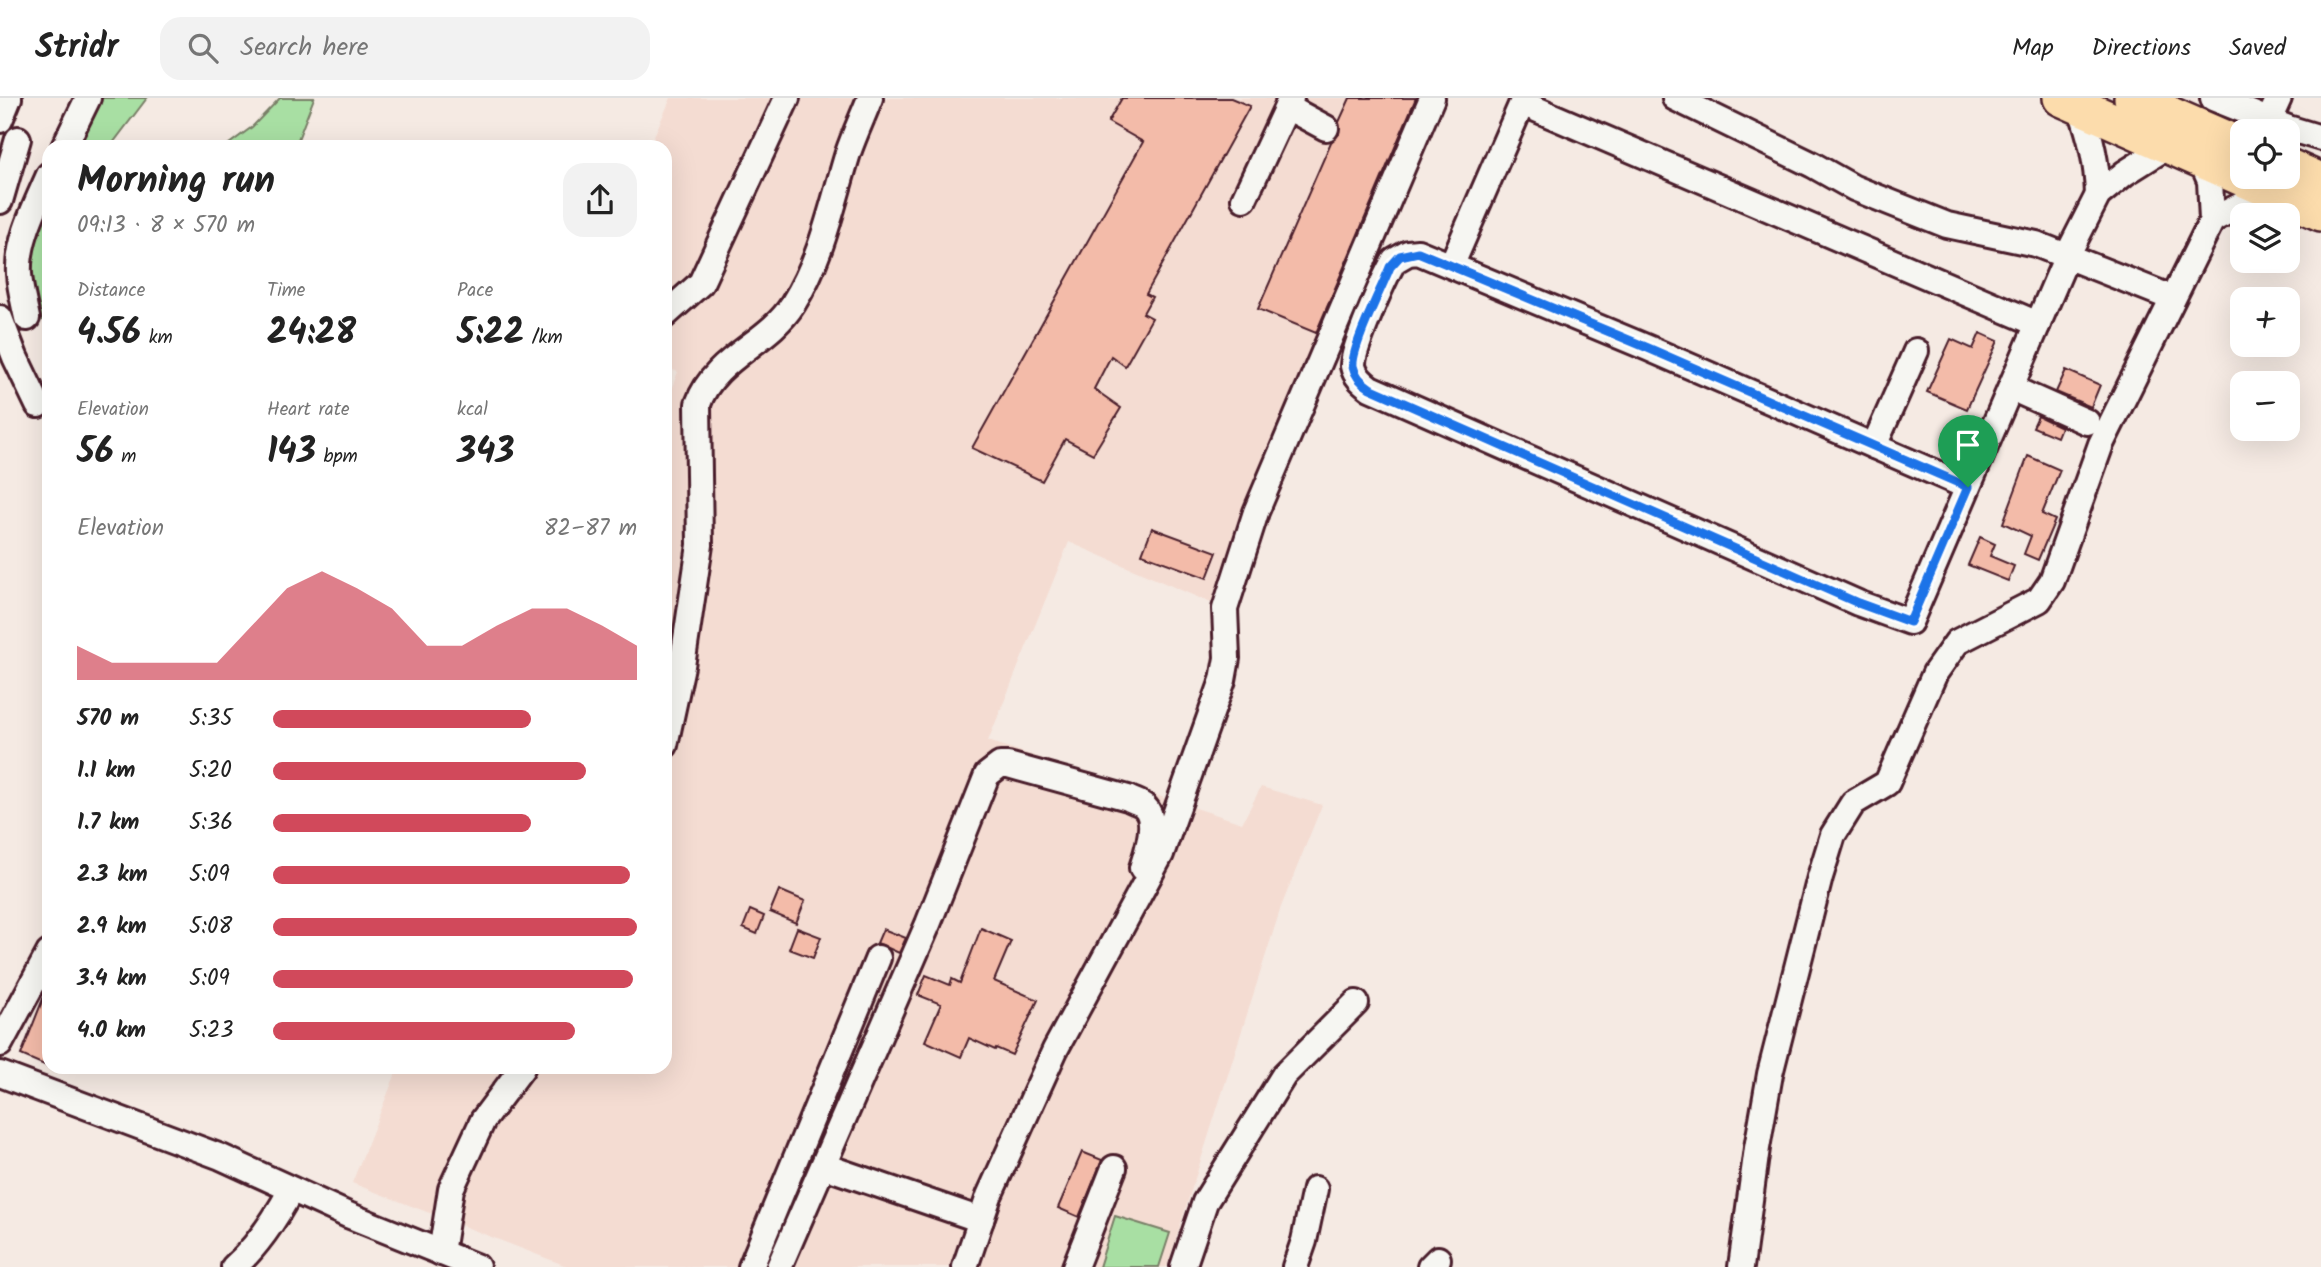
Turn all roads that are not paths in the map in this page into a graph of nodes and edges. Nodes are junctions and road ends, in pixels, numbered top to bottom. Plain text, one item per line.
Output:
1 (9, 98) edge
2 (88, 98) edge
3 (787, 98) edge
4 (870, 98) edge
5 (1432, 98) edge
6 (1675, 98) edge
7 (2132, 98) edge
8 (2213, 98) edge
9 (1289, 102) edge
10 (2070, 102) edge
11 (2274, 109) edge
12 (0, 120) edge
13 (1326, 128) dead end
14 (2321, 138) edge
15 (18, 139) dead end
16 (67, 140) edge
17 (2230, 141) edge
18 (2168, 146) junction
19 (2201, 160) junction
20 (2230, 167) edge
21 (2300, 180) edge
22 (2321, 181) edge
23 (2268, 189) edge
24 (2293, 189) edge
25 (42, 192) edge
26 (2098, 195) junction
27 (1244, 199) dead end
28 (0, 201) edge
29 (2321, 213) edge
30 (2212, 220) junction
31 (2067, 256) junction
32 (1452, 264) junction
33 (9, 275) edge
34 (2172, 298) junction
35 (672, 309) edge
36 (0, 318) edge
37 (27, 318) dead end
38 (2038, 324) junction
39 (1916, 351) dead end
40 (2011, 388) junction
41 (38, 405) dead end
42 (2087, 422) dead end
43 (1874, 446) junction
44 (1968, 487) junction
45 (672, 712) edge
46 (1121, 929) junction
47 (878, 958) dead end
48 (42, 966) edge
49 (1356, 1003) dead end
50 (0, 1044) edge
51 (0, 1074) edge
52 (517, 1074) edge
53 (824, 1166) junction
54 (1114, 1168) dead end
55 (1315, 1189) dead end
56 (290, 1190) junction
57 (981, 1220) junction
58 (441, 1253) junction
59 (234, 1267) edge
60 (477, 1267) edge
61 (751, 1267) edge
62 (779, 1267) edge
63 (965, 1267) edge
64 (1076, 1267) edge
65 (1183, 1267) edge
66 (1295, 1267) edge
67 (1741, 1267) edge

1 - 12 street
2 - 16 street
3 - 35 street
4 - 45 street
5 - 46 street
6 - 31 street
7 - 17 highway
8 - 11 street
9 - 13 street
9 - 27 street
10 - 18 highway
10 - 26 street
11 - 14 street
15 - 28 street
18 - 19 highway
18 - 26 street
19 - 20 highway
19 - 30 street
21 - 22 highway
23 - 30 street
24 - 29 highway
25 - 33 street
26 - 31 street
30 - 34 street
31 - 34 street
31 - 38 street
32 - 38 street
32 - 43 street
32 - 44 street
33 - 37 street
34 - 67 street
36 - 41 street
38 - 40 street
39 - 43 street
40 - 42 street
40 - 44 street
43 - 44 street
46 - 53 street
46 - 57 street
47 - 61 street
48 - 50 street
49 - 65 street
51 - 56 street
52 - 58 street
53 - 57 street
53 - 62 street
54 - 64 street
55 - 66 street
56 - 58 street
56 - 59 street
57 - 63 street
58 - 60 street

